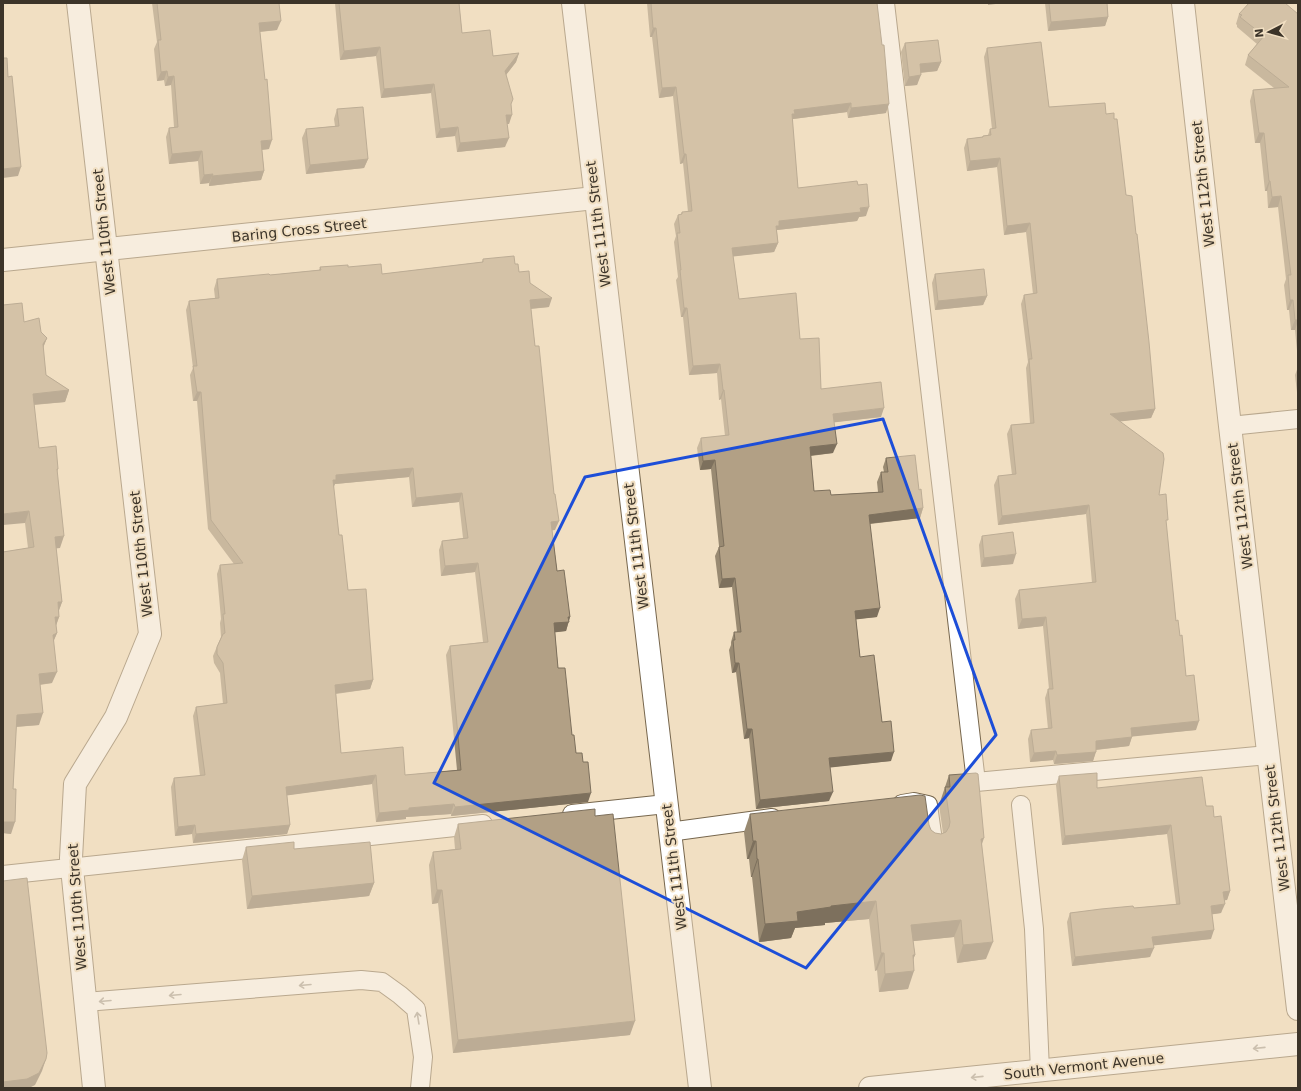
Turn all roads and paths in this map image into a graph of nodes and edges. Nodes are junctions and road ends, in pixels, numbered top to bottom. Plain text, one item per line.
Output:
1 (78, 3) edge
2 (573, 3) edge
3 (885, 3) edge
4 (1183, 3) edge
5 (595, 198) junction
6 (107, 250) junction
7 (3, 260) edge
8 (1298, 419) edge
9 (1230, 426) junction
10 (1268, 755) junction
11 (666, 804) junction
12 (1020, 805) dead end
13 (883, 806) edge
14 (555, 816) edge
15 (791, 816) edge
16 (500, 822) edge
17 (669, 832) junction
18 (933, 841) edge
19 (72, 868) junction
20 (3, 875) edge
21 (1293, 919) edge
22 (86, 1002) junction
23 (1298, 1009) edge
24 (1298, 1044) edge
25 (1040, 1070) junction
26 (94, 1088) edge
27 (420, 1088) edge
28 (700, 1088) edge
29 (870, 1088) edge

1 - 6 street, West 110th Street
2 - 5 street, West 111th Street
3 - 10 lane
4 - 9 street, West 112th Street
5 - 6 street, Baring Cross Street
5 - 11 street, West 111th Street
6 - 7 street, Baring Cross Street
6 - 19 street, West 110th Street
8 - 9 lane
9 - 10 street, West 112th Street
10 - 21 street, West 112th Street
11 - 14 lane
11 - 17 street, West 111th Street
12 - 25 lane
13 - 18 lane
15 - 17 lane
16 - 19 lane
17 - 28 street, West 111th Street
19 - 20 lane
19 - 22 street, West 110th Street
21 - 23 street, West 112th Street
22 - 26 street, West 110th Street
27 -> 22 lane
24 -> 25 street, South Vermont Avenue
25 -> 29 street, South Vermont Avenue

